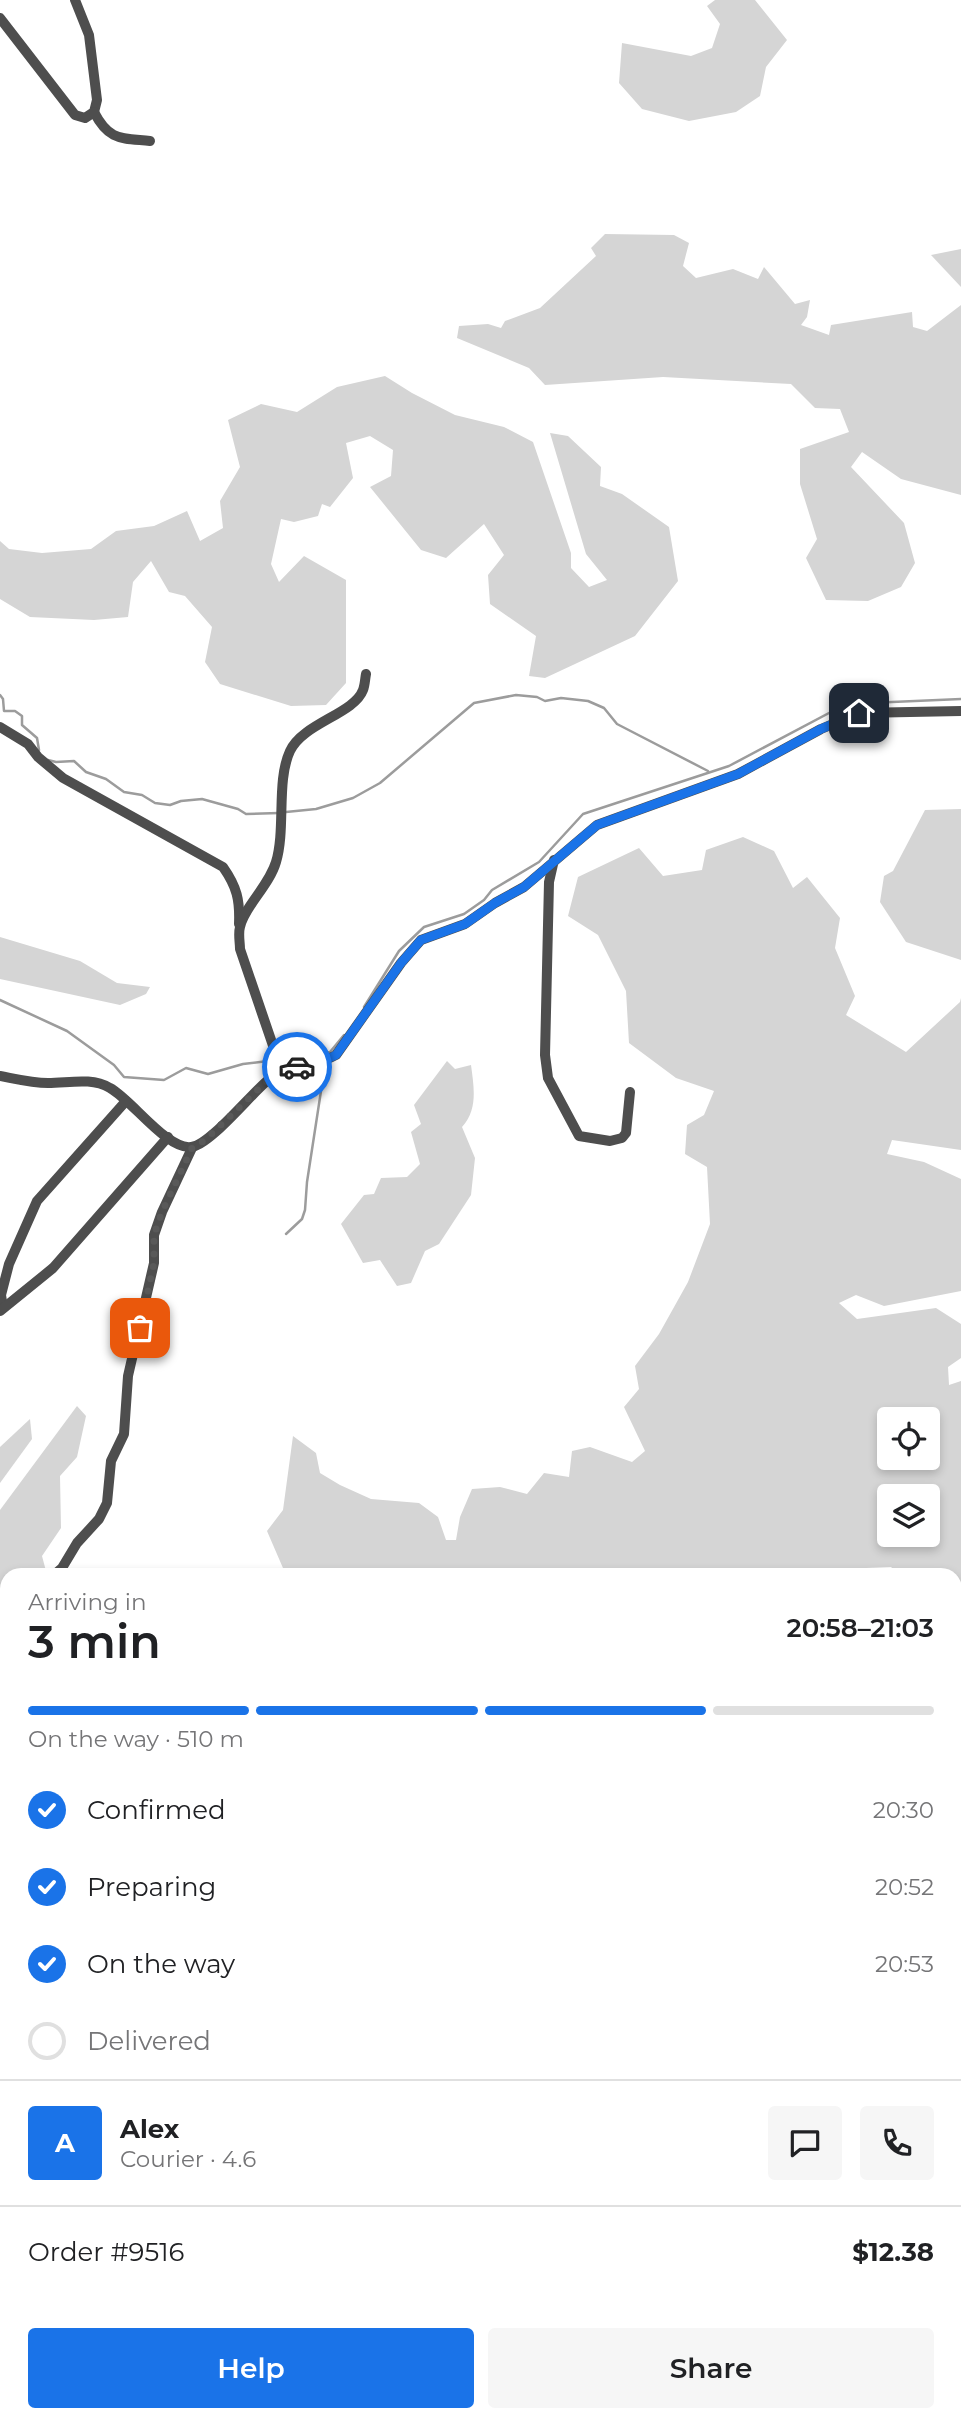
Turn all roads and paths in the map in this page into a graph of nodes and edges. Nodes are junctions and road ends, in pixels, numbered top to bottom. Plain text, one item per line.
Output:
1 (75, 0) edge
2 (0, 18) edge
3 (94, 112) junction
4 (150, 141) dead end
5 (366, 674) dead end
6 (961, 712) edge
7 (0, 727) edge
8 (554, 860) junction
9 (239, 931) junction
10 (282, 1072) junction
11 (0, 1076) edge
12 (630, 1092) dead end
13 (126, 1101) junction
14 (168, 1137) junction
15 (192, 1148) junction
16 (2, 1309) edge
17 (62, 1568) edge

1 - 3 street
2 - 3 street
3 - 4 street
5 - 9 street
6 - 8 street
7 - 9 street
8 - 10 street
8 - 12 street
9 - 10 street
10 - 15 street
11 - 13 street
13 - 14 street
13 - 16 street
14 - 15 street
14 - 16 street
15 - 17 street

